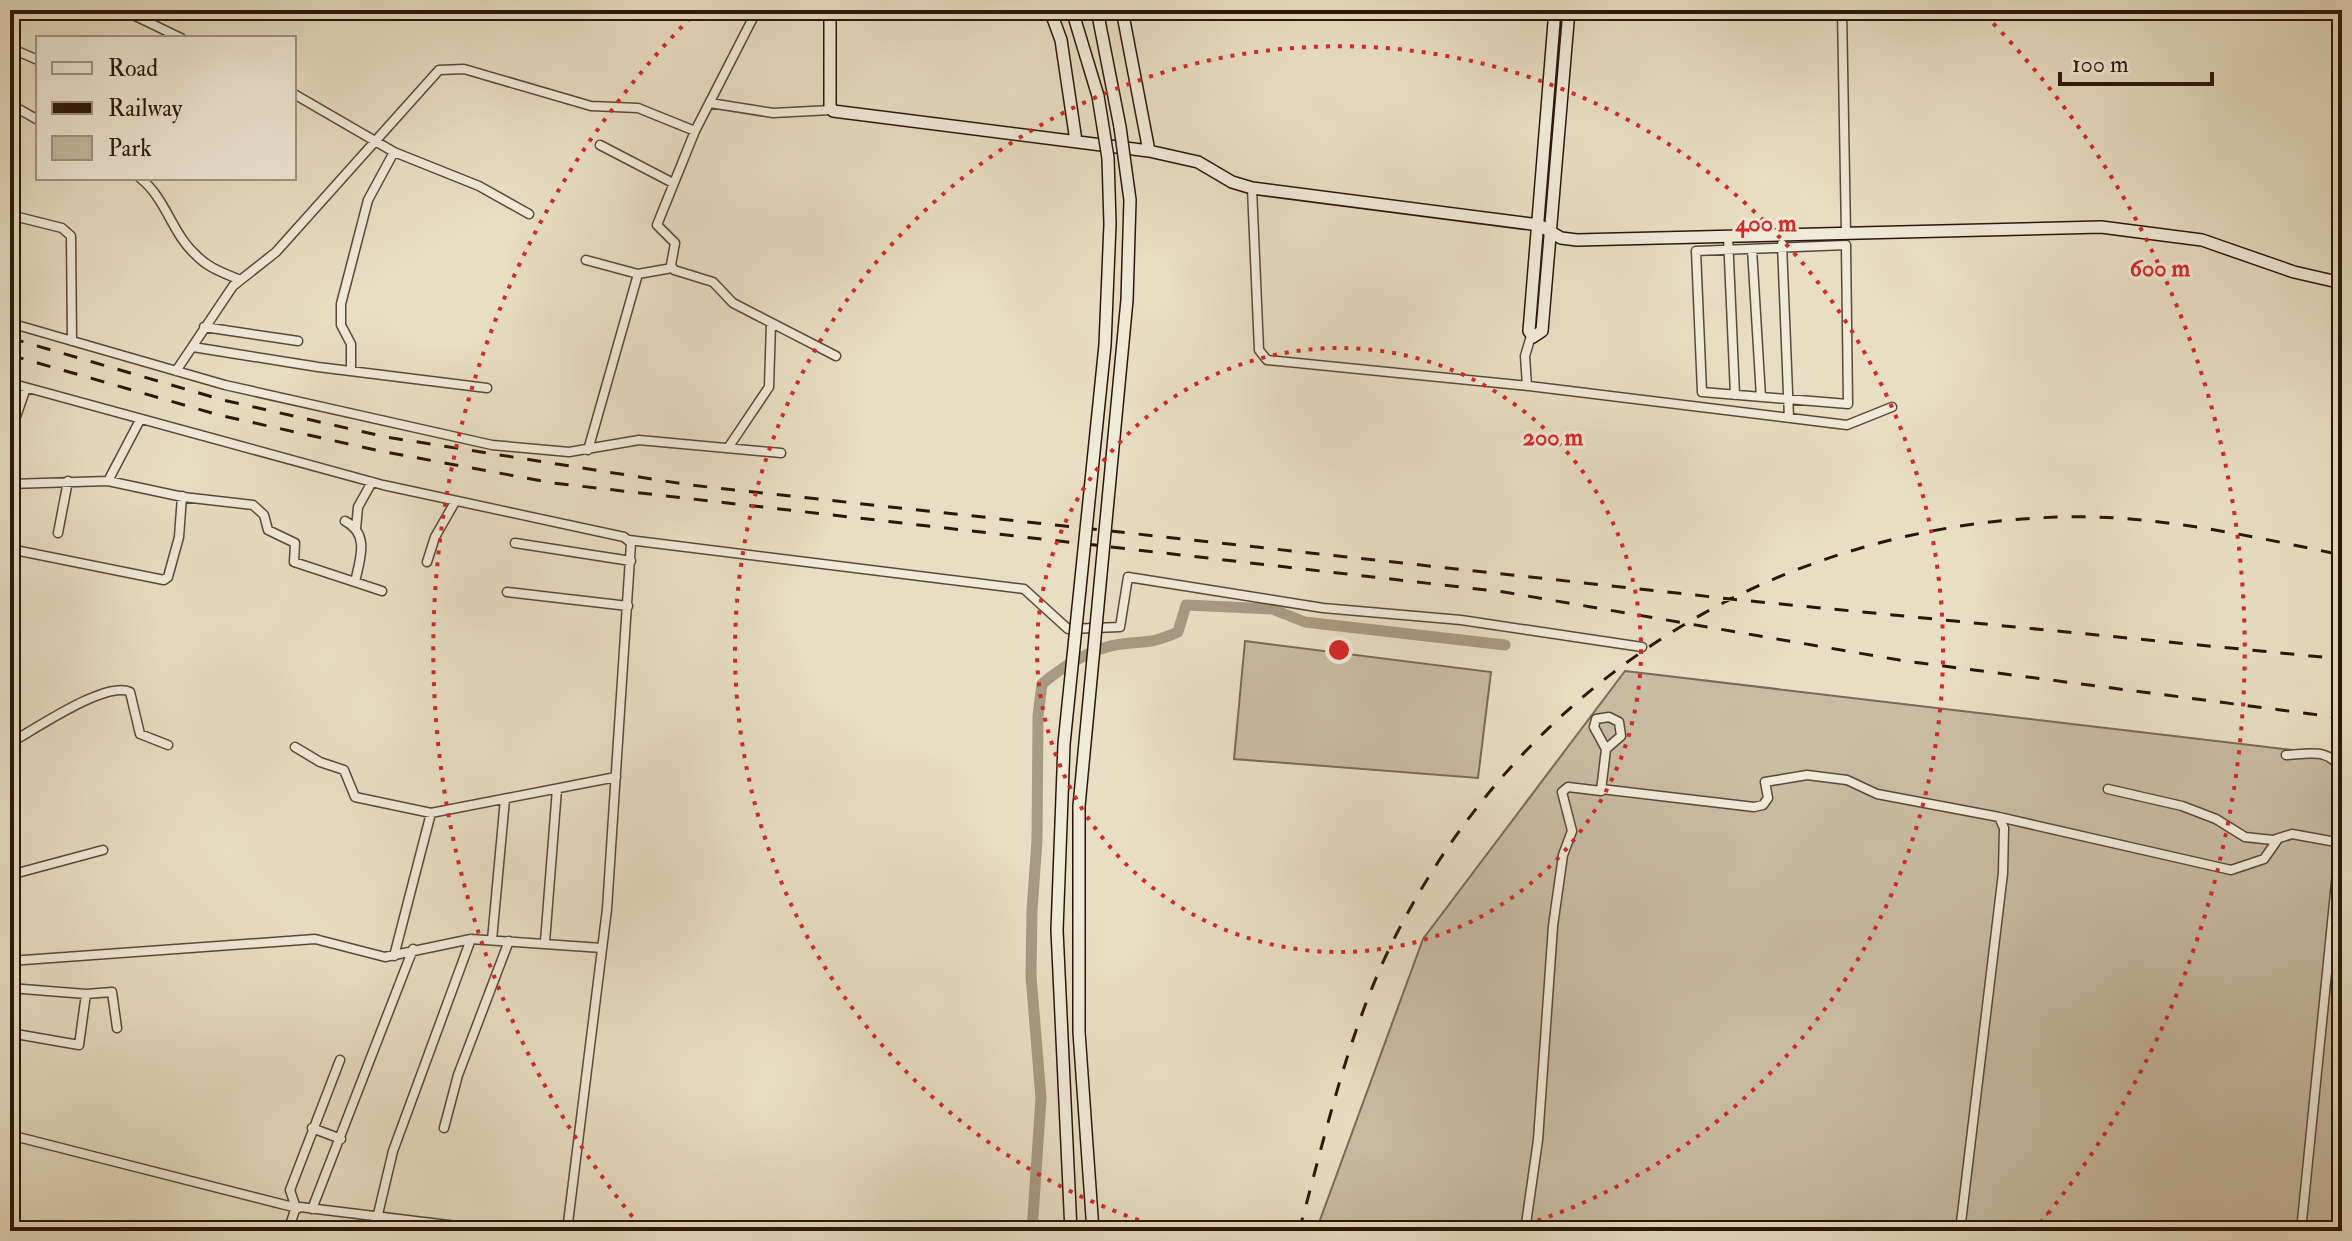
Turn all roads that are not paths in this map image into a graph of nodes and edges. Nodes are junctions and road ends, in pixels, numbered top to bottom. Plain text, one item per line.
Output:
1 (757, 10) edge
2 (830, 10) edge
3 (1050, 10) edge
4 (1072, 10) edge
5 (1097, 10) edge
6 (1122, 10) edge
7 (1555, 10) edge
8 (1569, 10) edge
9 (1842, 10) edge
10 (129, 13) dead end
11 (177, 36) edge
12 (10, 48) edge
13 (36, 59) edge
14 (296, 95) edge
15 (710, 103) junction
16 (10, 104) edge
17 (831, 110) junction
18 (36, 119) edge
19 (695, 131) junction
20 (375, 139) junction
21 (1076, 141) junction
22 (600, 145) dead end
23 (1149, 151) junction
24 (394, 152) junction
25 (142, 180) edge
26 (673, 183) junction
27 (1252, 188) junction
28 (529, 214) dead end
29 (10, 215) edge
30 (1543, 227) junction
31 (1846, 234) junction
32 (1728, 236) junction
33 (1782, 241) junction
34 (1752, 249) junction
35 (1728, 250) junction
36 (586, 260) dead end
37 (672, 268) junction
38 (638, 274) junction
39 (240, 280) junction
40 (2342, 283) edge
41 (10, 323) edge
42 (771, 323) junction
43 (204, 327) junction
44 (1531, 336) joint
45 (72, 341) junction
46 (298, 341) dead end
47 (193, 347) junction
48 (836, 356) dead end
49 (176, 371) junction
50 (351, 371) junction
51 (10, 383) edge
52 (1527, 386) junction
53 (26, 388) junction
54 (487, 388) dead end
55 (1737, 396) junction
56 (1761, 397) junction
57 (1788, 400) junction
58 (1892, 407) dead end
59 (1735, 412) junction
60 (1789, 418) junction
61 (140, 420) junction
62 (10, 434) edge
63 (728, 448) junction
64 (588, 450) junction
65 (781, 453) dead end
66 (68, 481) junction
67 (108, 481) junction
68 (372, 482) junction
69 (10, 484) edge
70 (182, 496) junction
71 (455, 502) junction
72 (345, 521) dead end
73 (356, 529) junction
74 (58, 533) dead end
75 (629, 540) junction
76 (515, 543) dead end
77 (10, 549) edge
78 (631, 561) junction
79 (427, 562) dead end
80 (355, 582) junction
81 (382, 591) dead end
82 (507, 592) dead end
83 (628, 606) junction
84 (1642, 647) dead end
85 (10, 743) edge
86 (168, 745) dead end
87 (295, 747) dead end
88 (1606, 749) dead end
89 (2286, 755) dead end
90 (2342, 773) edge
91 (616, 777) junction
92 (557, 789) junction
93 (1601, 789) junction
94 (2108, 789) dead end
95 (505, 799) junction
96 (431, 813) junction
97 (1999, 817) junction
98 (2342, 823) edge
99 (2278, 839) junction
100 (2340, 849) junction
101 (103, 850) dead end
102 (10, 875) edge
103 (471, 939) junction
104 (492, 940) junction
105 (509, 941) junction
106 (545, 942) junction
107 (602, 948) junction
108 (414, 949) junction
109 (394, 956) junction
110 (10, 961) edge
111 (10, 988) edge
112 (86, 994) junction
113 (117, 1028) dead end
114 (10, 1033) edge
115 (340, 1060) dead end
116 (312, 1128) junction
117 (444, 1128) dead end
118 (10, 1135) edge
119 (341, 1139) junction
120 (297, 1208) junction
121 (312, 1209) junction
122 (376, 1218) junction
123 (288, 1231) edge
124 (374, 1231) edge
125 (498, 1231) edge
126 (567, 1231) edge
127 (1071, 1231) edge
128 (1093, 1231) edge
129 (1525, 1231) edge
130 (1960, 1231) edge
131 (2301, 1231) edge

1 - 15 street
2 - 17 street
3 - 21 street
4 - 127 street, bridge
5 - 128 street, bridge
6 - 23 street
7 - 30 street
8 - 30 street
9 - 31 street
10 - 11 street
12 - 13 street
14 - 20 street
15 - 17 street
15 - 19 street
16 - 18 street
17 - 21 street
19 - 20 street
19 - 26 street
20 - 24 street
20 - 39 street
21 - 23 street
22 - 26 street
23 - 27 street
24 - 28 street
24 - 50 street
25 - 39 street
26 - 37 street
27 - 30 street
27 - 52 street
29 - 45 street
30 - 32 street
30 - 44 street
31 - 33 street
31 - 40 street
32 - 33 street
32 - 35 street
33 - 34 street
33 - 57 street
33 - 57 street
34 - 35 street
34 - 56 street
35 - 55 street
35 - 55 street
36 - 38 street
37 - 38 street
37 - 42 street
38 - 64 street
39 - 43 street
41 - 45 street
42 - 48 street
42 - 63 street
43 - 46 street
43 - 47 street
44 - 52 street
45 - 49 street
47 - 49 street
47 - 50 street
49 - 64 street
50 - 54 street
51 - 53 street
52 - 59 street
53 - 61 street
53 - 62 street
55 - 56 street
55 - 59 street
56 - 57 street
57 - 60 street
58 - 60 street
59 - 60 street
61 - 67 street
61 - 68 street
63 - 64 street
63 - 65 street
66 - 67 street
66 - 69 street
66 - 74 street
67 - 70 street
68 - 71 street
68 - 73 street
70 - 77 street
70 - 80 street
71 - 75 street
71 - 79 street
72 - 73 street
73 - 80 street
75 - 78 street
75 - 84 street
76 - 78 street
78 - 83 street
80 - 81 street
82 - 83 street
83 - 91 street
85 - 86 street
87 - 96 street
88 - 93 street
89 - 90 street
91 - 92 street
91 - 107 street
92 - 95 street
92 - 106 street
93 - 97 street
93 - 129 street
94 - 99 street
95 - 96 street
95 - 104 street
96 - 109 street
97 - 99 street
97 - 130 street
98 - 100 street
99 - 100 street
100 - 131 street
101 - 102 street
103 - 104 street
103 - 108 street
103 - 122 street
104 - 105 street
105 - 106 street
105 - 117 street
106 - 107 street
107 - 126 street
108 - 109 street
108 - 119 street
109 - 110 street
111 - 112 street
112 - 113 street
112 - 114 street
115 - 116 street
116 - 119 street
116 - 120 street
118 - 120 street
119 - 121 street
120 - 121 street
120 - 123 street
121 - 122 street
122 - 124 street
122 - 125 street

